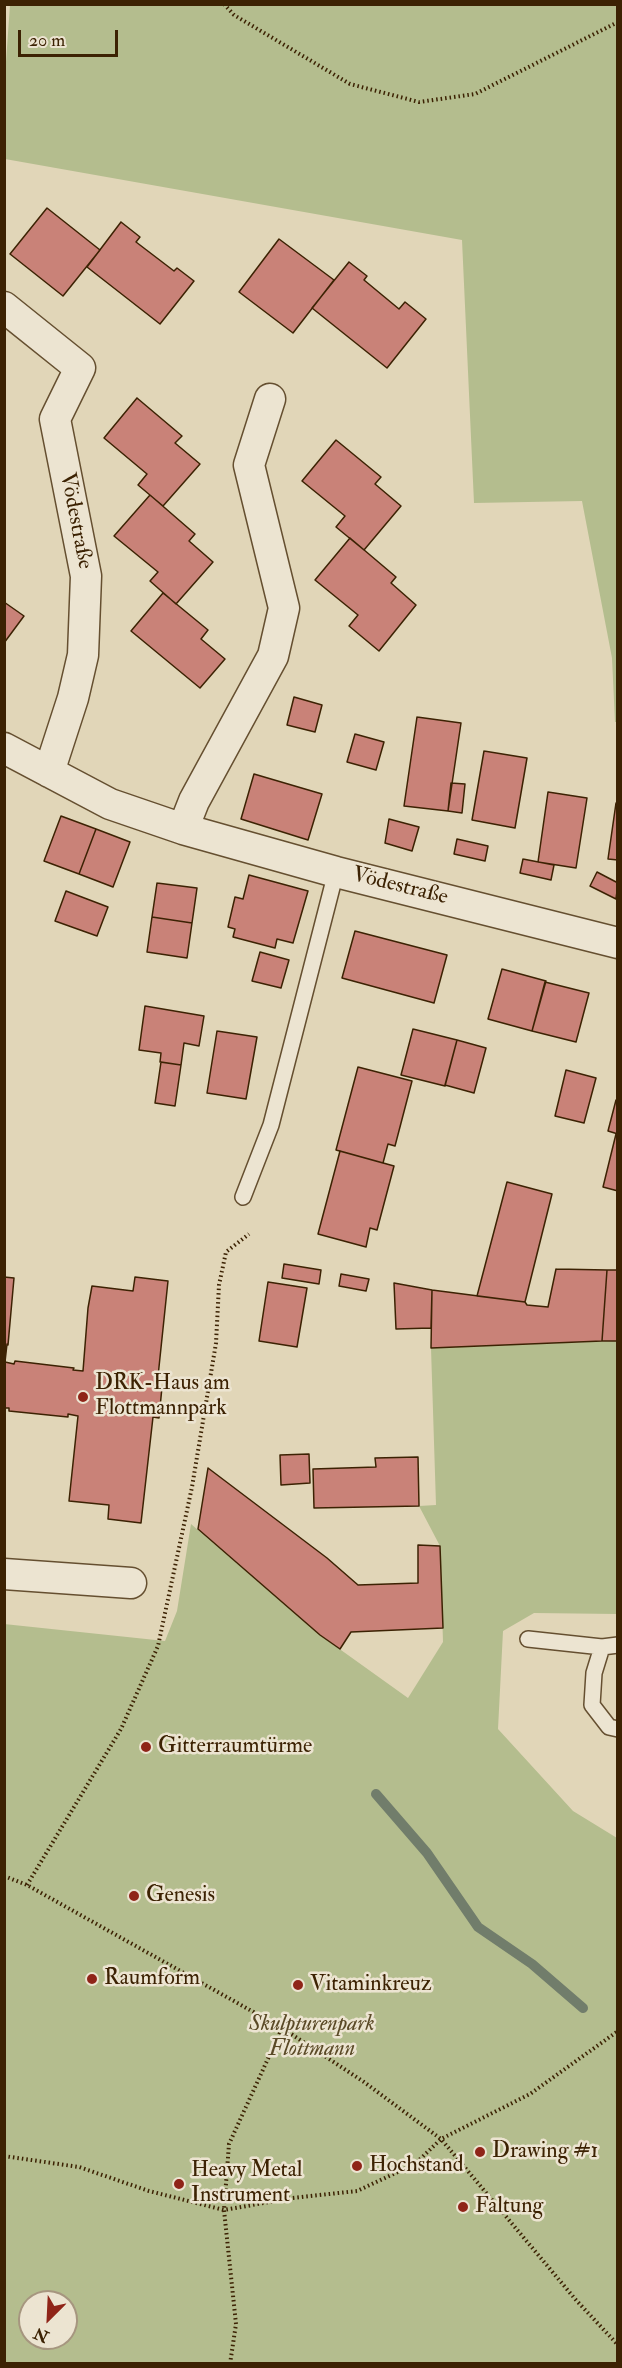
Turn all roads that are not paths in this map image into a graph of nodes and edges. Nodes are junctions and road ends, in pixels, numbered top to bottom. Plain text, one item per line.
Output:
1 (4, 307) edge
2 (270, 399) dead end
3 (4, 748) edge
4 (49, 772) junction
5 (183, 829) junction
6 (336, 872) junction
7 (618, 943) edge
8 (243, 1197) dead end
9 (4, 1574) edge
10 (131, 1582) dead end
11 (528, 1639) dead end
12 (610, 1646) edge
13 (618, 1729) edge

1 - 4 street, Vödestraße
2 - 5 street
3 - 4 street, Vödestraße
4 - 5 street, Vödestraße
5 - 6 street, Vödestraße
6 - 7 street, Vödestraße
6 - 8 lane
9 - 10 street
11 - 12 lane
12 - 13 lane

